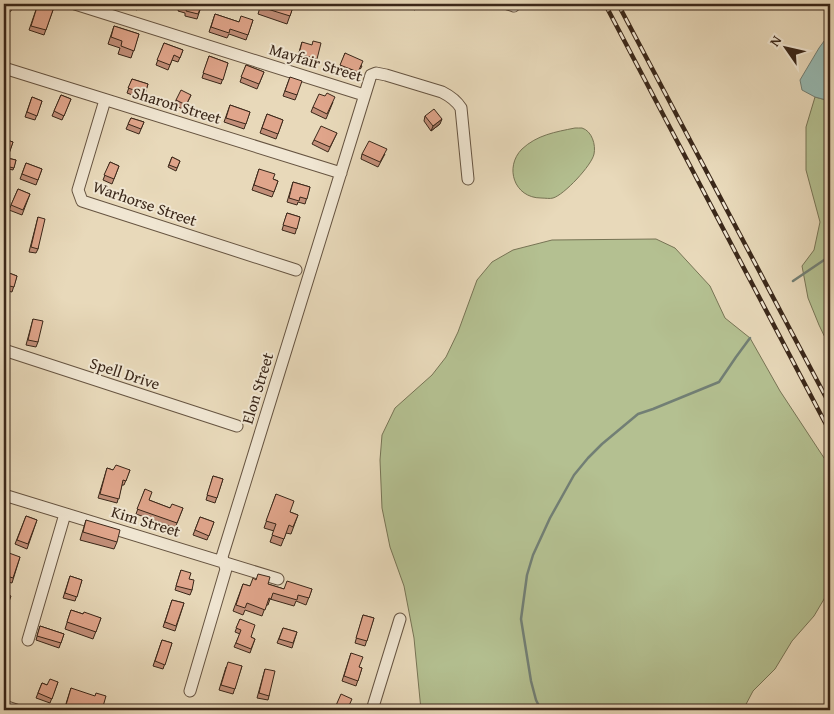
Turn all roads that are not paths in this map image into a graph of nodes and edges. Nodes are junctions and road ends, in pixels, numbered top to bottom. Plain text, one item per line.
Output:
1 (75, 4) edge
2 (4, 68) edge
3 (364, 95) junction
4 (105, 100) junction
5 (341, 173) junction
6 (468, 179) dead end
7 (296, 270) dead end
8 (4, 350) edge
9 (237, 426) dead end
10 (4, 495) edge
11 (66, 514) junction
12 (224, 562) junction
13 (278, 579) dead end
14 (400, 619) dead end
15 (28, 640) dead end
16 (190, 691) dead end
17 (4, 706) edge
18 (16, 710) edge
19 (372, 710) edge

1 - 3 street, Mayfair Street
2 - 4 street, Sharon Street
3 - 5 street, Elon Street
3 - 6 street, Mayfair Street
4 - 5 street, Sharon Street
4 - 7 street, Warhorse Street
5 - 12 street, Elon Street
8 - 9 street, Spell Drive
10 - 11 street, Kim Street
11 - 12 street, Kim Street
11 - 15 street
12 - 13 street, Kim Street
12 - 16 street, Elon Street
14 - 19 street
17 - 18 street

